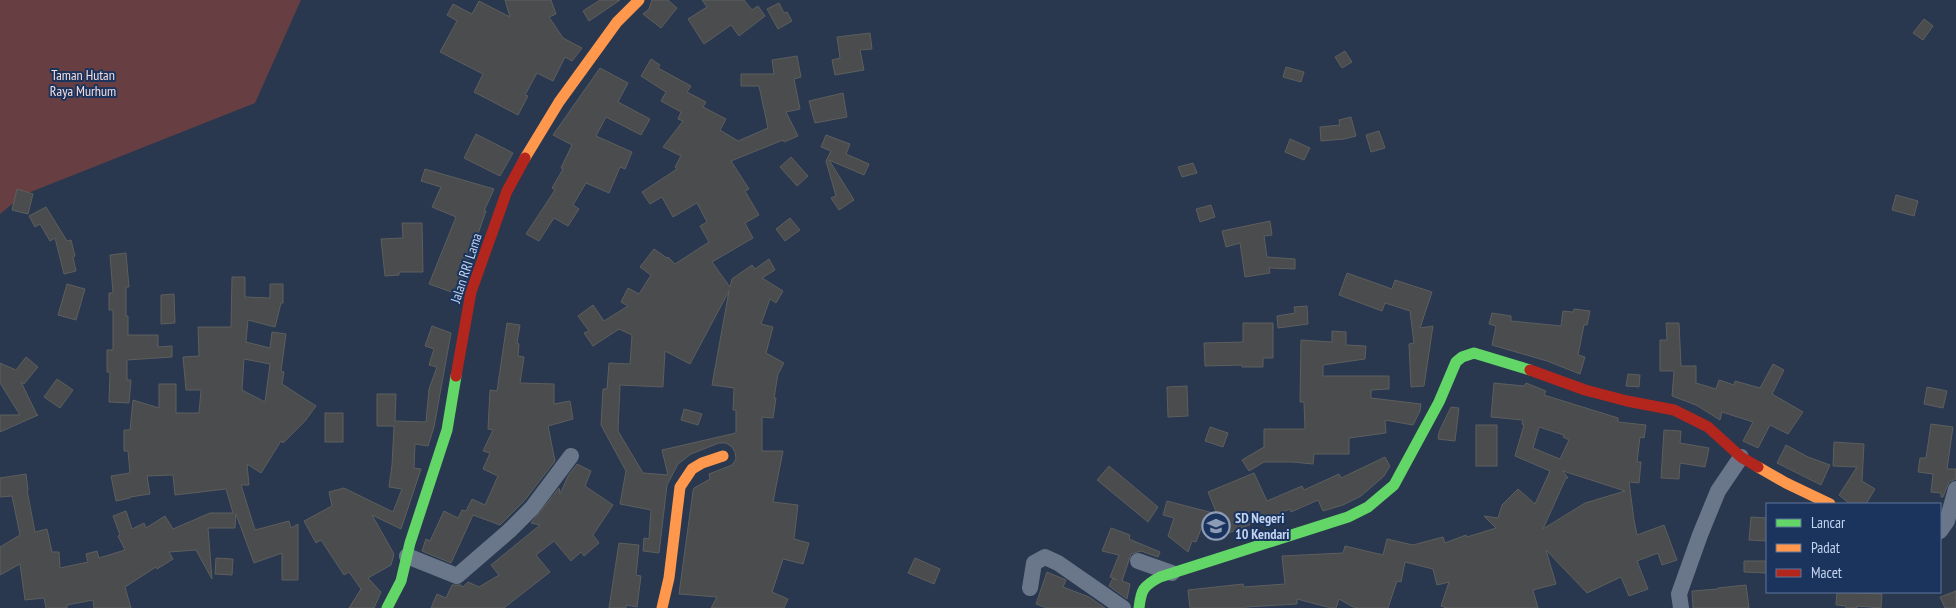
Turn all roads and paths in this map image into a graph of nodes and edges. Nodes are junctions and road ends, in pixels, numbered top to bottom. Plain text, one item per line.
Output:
1 (639, 0) edge
2 (571, 456) dead end
3 (722, 456) dead end
4 (1741, 457) junction
5 (1956, 489) edge
6 (1828, 503) edge
7 (1941, 530) edge
8 (407, 556) junction
9 (1138, 561) dead end
10 (1172, 573) junction
11 (1030, 588) dead end
12 (1101, 602) edge
13 (387, 608) edge
14 (662, 608) edge
15 (1122, 608) edge
16 (1139, 608) edge
17 (1681, 608) edge

1 - 8 street, Jalan RRI Lama
2 - 8 street
3 - 14 street
4 - 6 street
4 - 10 street
4 - 17 street
5 - 7 street
8 - 13 street, Jalan RRI Lama
9 - 10 street
10 - 16 street
11 - 12 street
12 - 15 street

